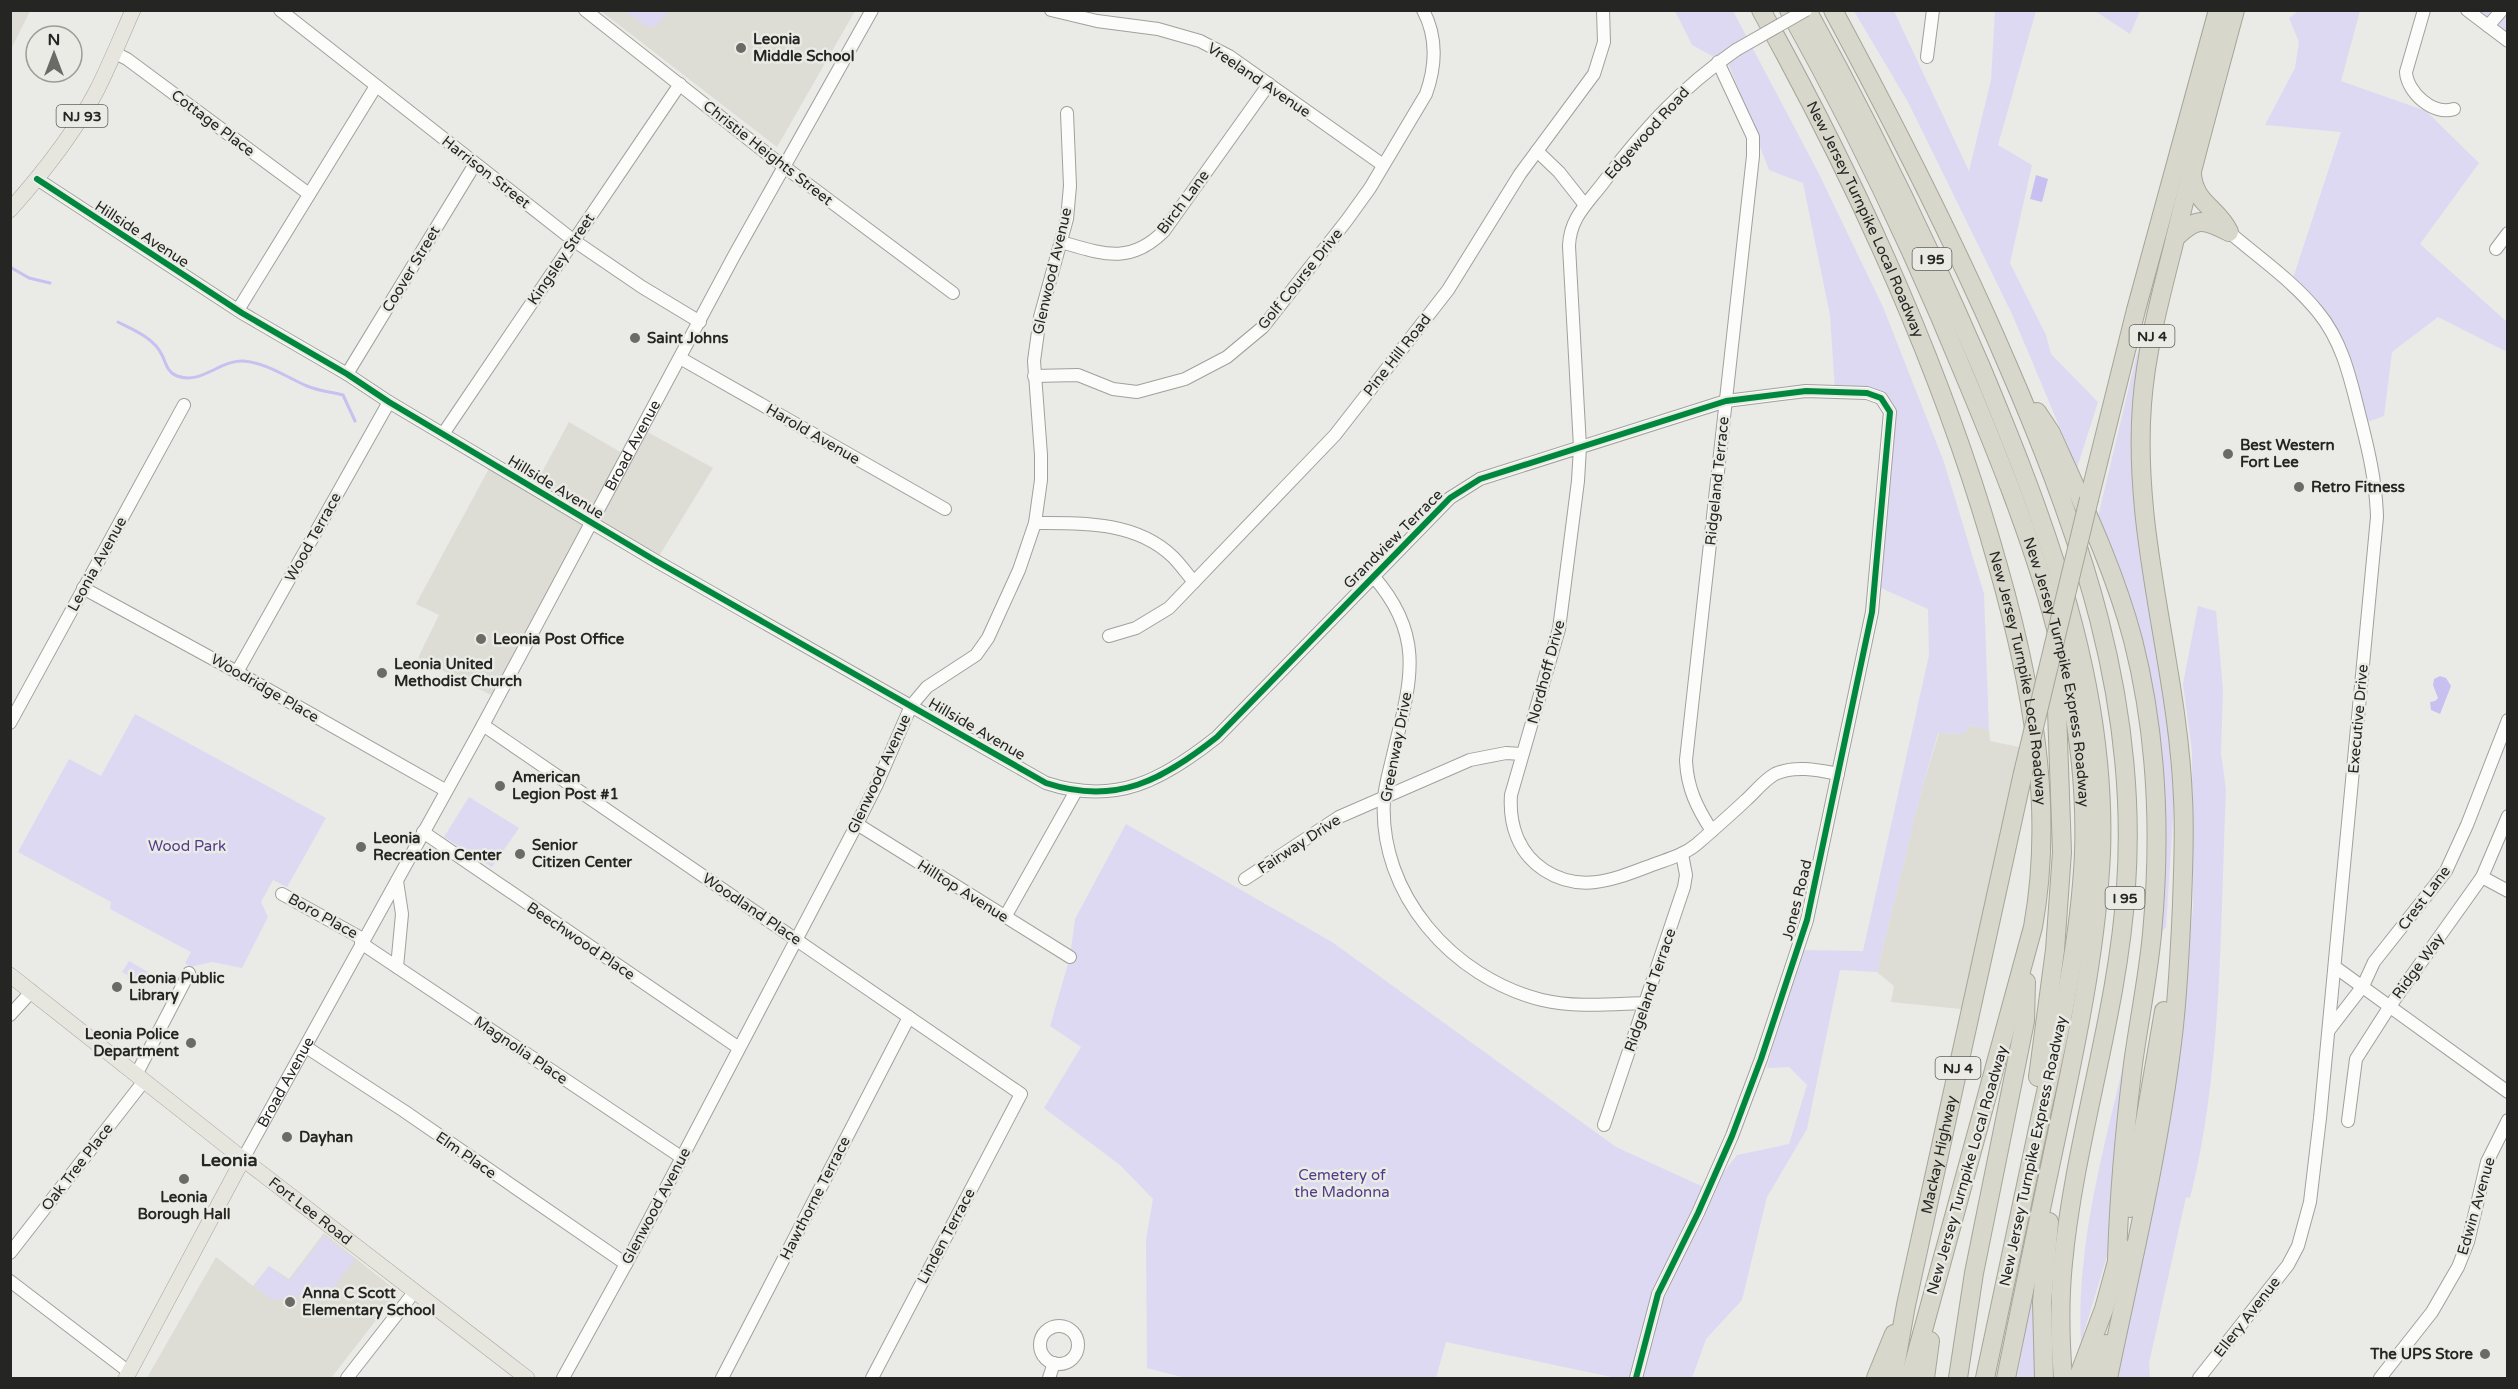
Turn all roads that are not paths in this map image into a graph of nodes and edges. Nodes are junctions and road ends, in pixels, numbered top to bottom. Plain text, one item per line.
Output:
1 (133, 10) edge
2 (280, 10) edge
3 (585, 10) edge
4 (872, 10) edge
5 (1051, 10) edge
6 (1423, 10) edge
7 (1604, 10) edge
8 (1761, 10) edge
9 (1789, 10) edge
10 (1807, 10) edge
11 (1833, 10) edge
12 (1933, 10) edge
13 (2218, 10) edge
14 (2235, 10) edge
15 (2424, 10) edge
16 (2468, 10) edge
17 (2502, 10) edge
18 (1099, 16) edge
19 (2488, 26) junction
20 (2508, 41) edge
21 (115, 53) junction
22 (1927, 57) dead end
23 (1718, 62) junction
24 (680, 84) junction
25 (1269, 84) junction
26 (376, 86) junction
27 (2454, 109) dead end
28 (1067, 113) dead end
29 (1538, 151) junction
30 (474, 164) junction
31 (1383, 165) junction
32 (784, 166) junction
33 (2192, 172) junction
34 (37, 179) junction
35 (309, 194) junction
36 (1585, 205) junction
37 (10, 210) edge
38 (2229, 232) junction
39 (2508, 233) edge
40 (2175, 238) junction
41 (573, 240) junction
42 (1061, 242) junction
43 (2496, 249) dead end
44 (953, 293) dead end
45 (238, 310) junction
46 (700, 322) junction
47 (680, 358) junction
48 (347, 374) junction
49 (2012, 374) junction
50 (1034, 376) junction
51 (1726, 401) junction
52 (389, 402) junction
53 (1887, 404) joint
54 (184, 405) dead end
55 (443, 434) junction
56 (1580, 447) junction
57 (945, 509) dead end
58 (1035, 522) junction
59 (592, 523) junction
60 (1373, 576) junction
61 (1194, 582) junction
62 (83, 588) junction
63 (1109, 636) dead end
64 (2055, 639) junction
65 (237, 672) junction
66 (911, 706) junction
67 (2508, 720) edge
68 (10, 723) edge
69 (483, 725) junction
70 (1522, 754) junction
71 (1838, 774) junction
72 (445, 790) junction
73 (1076, 791) junction
74 (1384, 797) junction
75 (2508, 816) edge
76 (857, 824) junction
77 (1712, 831) junction
78 (423, 832) junction
79 (1682, 854) junction
80 (2482, 877) junction
81 (1245, 879) dead end
82 (397, 881) junction
83 (2508, 891) edge
84 (282, 894) dead end
85 (1005, 917) junction
86 (796, 940) junction
87 (362, 941) junction
88 (2027, 954) junction
89 (1070, 957) dead end
90 (397, 967) junction
91 (2335, 967) junction
92 (189, 973) dead end
93 (10, 975) edge
94 (2363, 986) junction
95 (32, 992) junction
96 (1646, 1004) junction
97 (2390, 1006) junction
98 (10, 1015) edge
99 (909, 1017) junction
100 (2329, 1030) junction
101 (306, 1047) junction
102 (739, 1048) junction
103 (140, 1078) junction
104 (2508, 1092) edge
105 (1021, 1094) joint
106 (2508, 1120) edge
107 (2348, 1122) dead end
108 (1604, 1125) dead end
109 (2058, 1127) junction
110 (681, 1157) junction
111 (2032, 1157) junction
112 (243, 1159) junction
113 (1966, 1170) junction
114 (10, 1252) edge
115 (2294, 1254) joint
116 (2125, 1260) junction
117 (626, 1264) junction
118 (10, 1281) edge
119 (415, 1291) junction
120 (2061, 1304) junction
121 (1906, 1305) junction
122 (1054, 1364) dead end
123 (127, 1375) edge
124 (2082, 1375) edge
125 (347, 1378) edge
126 (527, 1378) edge
127 (562, 1378) edge
128 (722, 1378) edge
129 (872, 1378) edge
130 (1049, 1378) edge
131 (1636, 1378) edge
132 (1876, 1378) edge
133 (1893, 1378) edge
134 (1910, 1378) edge
135 (1925, 1378) edge
136 (1959, 1378) edge
137 (1985, 1378) edge
138 (2006, 1378) edge
139 (2044, 1378) edge
140 (2063, 1378) edge
141 (2108, 1378) edge
142 (2199, 1378) edge
143 (2380, 1378) edge

1 - 21 main road, NJ 93
2 - 26 street, Harrison Street
3 - 24 street, Christie Heights Street
4 - 32 street, Broad Avenue
5 - 18 street, Vreeland Avenue
6 - 31 street, Golf Course Drive
7 - 29 street, Pine Hill Road
8 - 88 highway, New Jersey Turnpike Local Roadway / I 95
9 - 111 highway, New Jersey Turnpike Express Roadway / I 95
10 - 23 street, Edgewood Road, bridge
10 - 109 highway, New Jersey Turnpike Express Roadway / I 95
11 - 49 highway, I 95
12 - 22 street
13 - 64 highway, NJ 4, bridge
14 - 33 highway, NJ 4
15 - 27 street
16 - 19 street
17 - 19 street
18 - 25 street, Vreeland Avenue
19 - 20 street
21 - 34 main road, NJ 93
21 - 35 street, Cottage Place
23 - 36 street, Edgewood Road
23 - 51 street, Ridgeland Terrace
24 - 32 street, Christie Heights Street
24 - 41 street, Kingsley Street
25 - 31 street, Vreeland Avenue
25 - 42 street, Birch Lane
26 - 30 street, Harrison Street
26 - 35 street
28 - 42 street, Glenwood Avenue
29 - 36 street
29 - 61 street, Pine Hill Road
30 - 41 street, Harrison Street
30 - 48 street, Coover Street
31 - 50 street, Golf Course Drive
32 - 44 street, Christie Heights Street
32 - 46 street, Broad Avenue
33 - 38 highway
33 - 40 highway, NJ 4
34 - 37 main road, NJ 93
34 - 45 street, Hillside Avenue
35 - 45 street
36 - 56 street, Nordhoff Drive
38 - 40 highway
38 - 91 street, Executive Drive
39 - 43 street
40 - 116 highway, NJ 4
41 - 46 street, Harrison Street
41 - 55 street, Kingsley Street
42 - 50 street, Glenwood Avenue
45 - 48 street, Hillside Avenue
46 - 47 street, Broad Avenue
47 - 57 street, Harold Avenue
47 - 59 street, Broad Avenue
48 - 52 street, Hillside Avenue
49 - 116 highway
49 - 120 highway, I 95
50 - 58 street, Glenwood Avenue
51 - 53 street, Grandview Terrace
51 - 56 street, Grandview Terrace
51 - 77 street, Ridgeland Terrace
52 - 55 street, Hillside Avenue
52 - 65 street, Wood Terrace
53 - 71 street, Jones Road
54 - 62 street, Leonia Avenue
55 - 59 street, Hillside Avenue
56 - 60 street, Grandview Terrace
56 - 70 street, Nordhoff Drive
58 - 61 street
58 - 66 street, Glenwood Avenue
59 - 66 street, Hillside Avenue
59 - 69 street, Broad Avenue
60 - 73 street, Grandview Terrace
60 - 74 street, Greenway Drive
61 - 63 street, Pine Hill Road
62 - 65 street, Woodridge Place
62 - 68 street, Leonia Avenue
64 - 111 highway, bridge
64 - 121 highway, Mackay Highway / NJ 4, bridge
65 - 72 street, Woodridge Place
66 - 73 street, Hillside Avenue
66 - 76 street, Glenwood Avenue
67 - 94 street, Crest Lane
69 - 72 street, Broad Avenue
69 - 86 street, Woodland Place
70 - 74 street, Fairway Drive
70 - 79 street, Nordhoff Drive
71 - 77 street, Nordhoff Drive
71 - 131 street, Jones Road
72 - 78 street, Broad Avenue
73 - 85 street
74 - 81 street, Fairway Drive
74 - 96 street, Greenway Drive
75 - 80 street, Ridge Way
76 - 85 street, Hilltop Avenue
76 - 86 street, Glenwood Avenue
77 - 79 street, Nordhoff Drive
78 - 82 street, Broad Avenue
78 - 102 street, Beechwood Place
79 - 96 street, Ridgeland Terrace
80 - 83 street
80 - 97 street, Ridge Way
82 - 87 street, Broad Avenue
82 - 90 street
84 - 87 street, Boro Place
85 - 89 street, Hilltop Avenue
86 - 99 street, Woodland Place
86 - 102 street, Glenwood Avenue
87 - 90 street, Magnolia Place
87 - 101 street, Broad Avenue
88 - 113 highway, New Jersey Turnpike Local Roadway / I 95
88 - 136 highway
90 - 110 street, Magnolia Place
91 - 94 street
91 - 100 street, Executive Drive
92 - 103 street, Oak Tree Place
93 - 95 main road, Fort Lee Road
94 - 97 street
94 - 100 street, Crest Lane
95 - 98 street
95 - 103 main road, Fort Lee Road
96 - 108 street, Ridgeland Terrace
97 - 104 street
97 - 107 street, Ridge Way
99 - 105 street, Woodland Place
99 - 128 street, Hawthorne Terrace
100 - 115 street, Executive Drive
101 - 112 street, Broad Avenue
101 - 117 street, Elm Place
102 - 110 street, Glenwood Avenue
103 - 112 main road, Fort Lee Road
103 - 114 street, Oak Tree Place
105 - 129 street, Linden Terrace
106 - 143 street, Edwin Avenue
109 - 138 highway, New Jersey Turnpike Express Roadway / I 95
109 - 139 highway
110 - 117 street, Glenwood Avenue
111 - 137 highway, New Jersey Turnpike Express Roadway / I 95
112 - 119 main road, Fort Lee Road
112 - 123 main road, Broad Avenue
113 - 134 highway, New Jersey Turnpike Local Roadway / I 95
113 - 135 highway
115 - 142 street, Ellery Avenue
116 - 124 highway
116 - 141 highway
117 - 127 street, Glenwood Avenue
118 - 123 street
119 - 125 street
119 - 126 main road, Fort Lee Road
120 - 124 highway
120 - 140 highway, I 95
121 - 132 highway
121 - 133 highway
122 - 130 street

